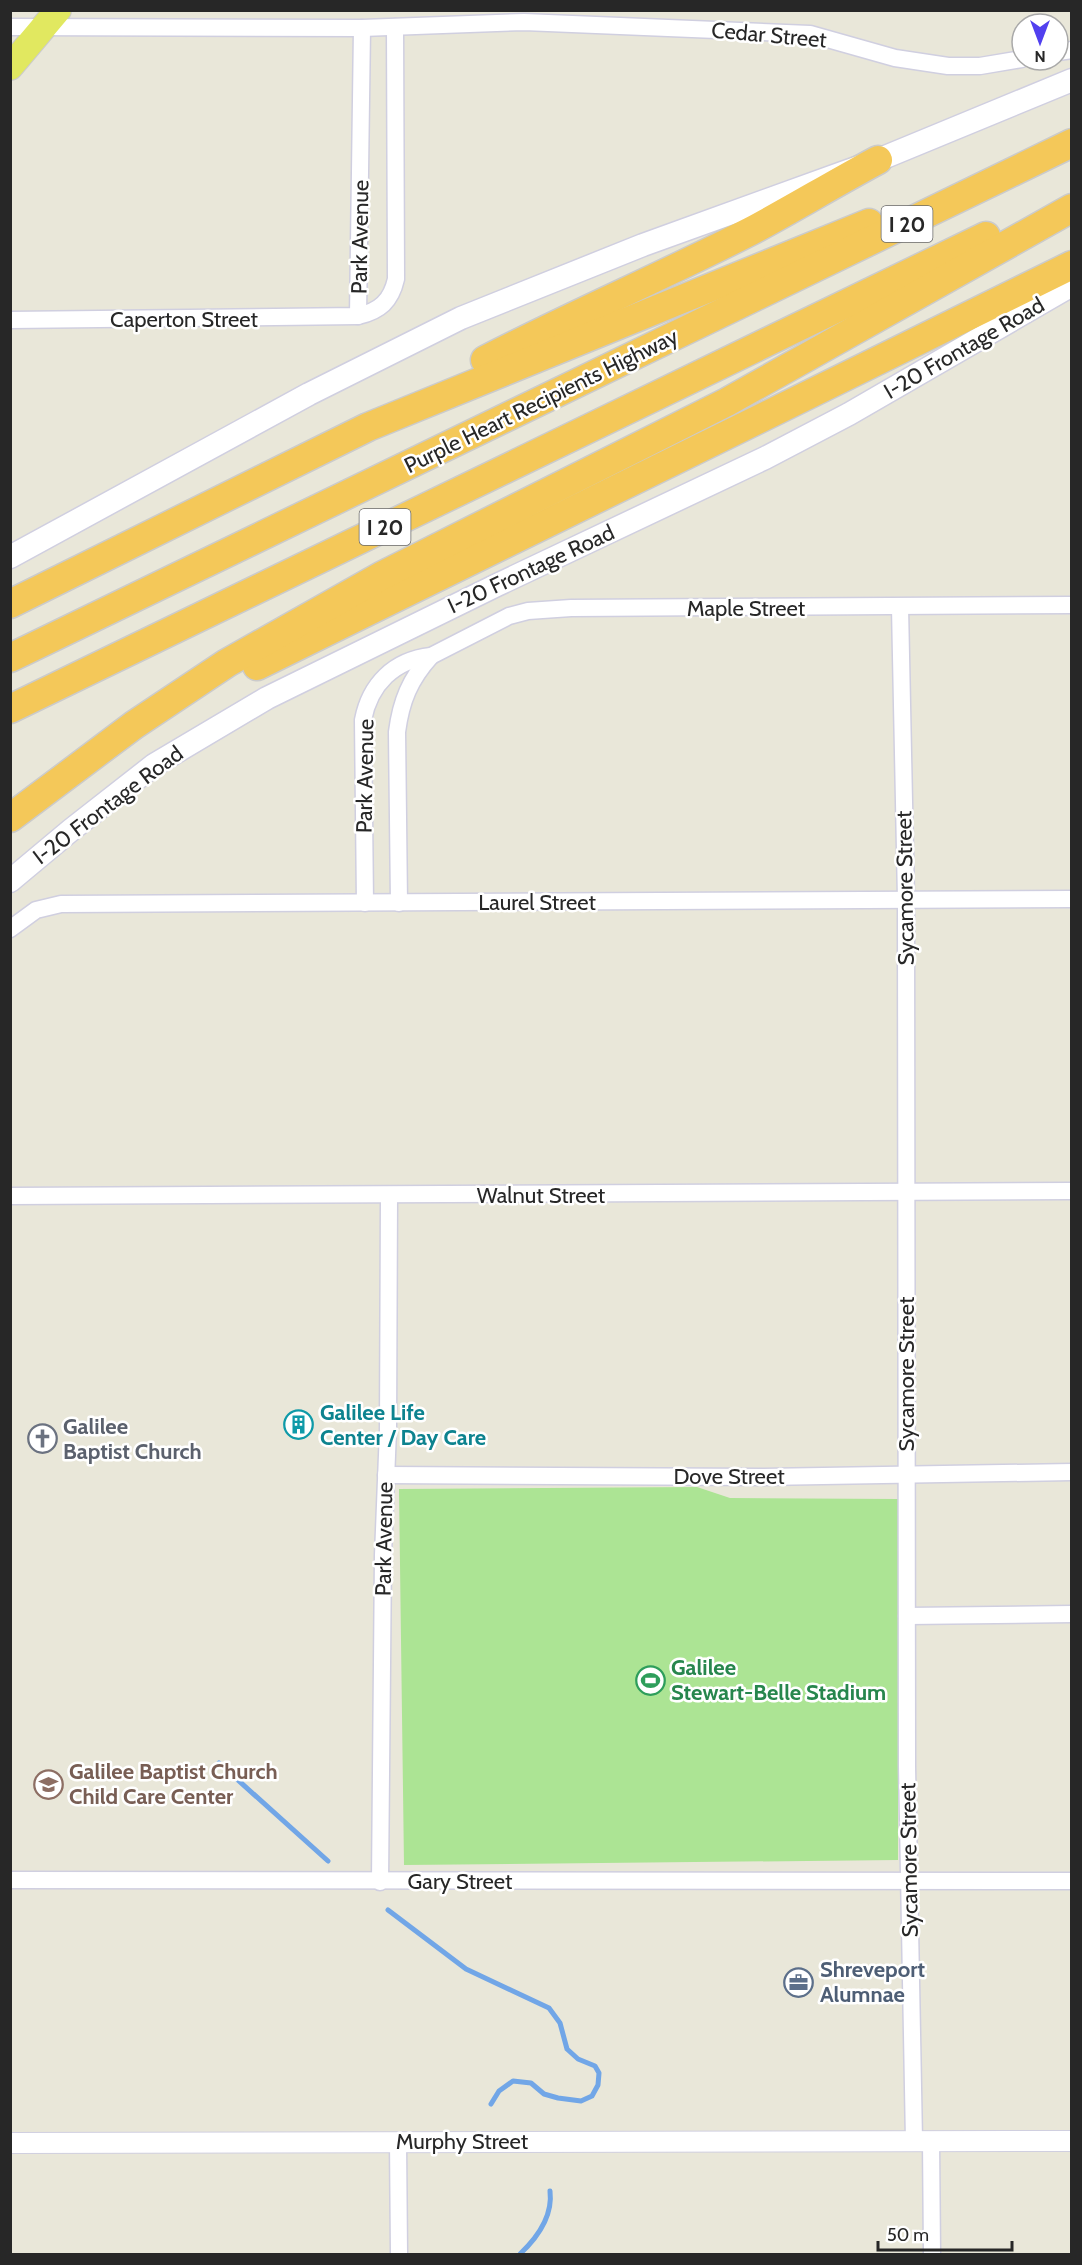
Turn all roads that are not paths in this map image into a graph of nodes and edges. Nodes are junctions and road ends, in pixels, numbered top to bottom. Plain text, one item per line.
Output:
1 (51, 19) edge
2 (10, 27) edge
3 (395, 27) junction
4 (362, 28) junction
5 (1010, 61) edge
6 (10, 67) edge
7 (1071, 80) edge
8 (1071, 143) edge
9 (878, 160) junction
10 (1071, 196) edge
11 (1071, 208) edge
12 (1071, 265) edge
13 (1071, 285) edge
14 (358, 316) junction
15 (10, 320) edge
16 (368, 427) junction
17 (10, 557) edge
18 (10, 603) edge
19 (1071, 605) edge
20 (900, 607) junction
21 (431, 656) junction
22 (10, 658) edge
23 (10, 709) edge
24 (68, 776) junction
25 (10, 818) edge
26 (10, 881) edge
27 (906, 899) junction
28 (1071, 899) edge
29 (364, 903) junction
30 (399, 903) junction
31 (10, 929) edge
32 (1071, 1191) edge
33 (906, 1192) junction
34 (10, 1196) edge
35 (389, 1196) junction
36 (1071, 1472) edge
37 (907, 1473) junction
38 (386, 1475) junction
39 (1071, 1614) edge
40 (907, 1616) junction
41 (10, 1880) edge
42 (1071, 1881) edge
43 (380, 1882) junction
44 (910, 1882) junction
45 (1071, 2140) edge
46 (398, 2141) junction
47 (922, 2141) junction
48 (10, 2143) edge
49 (399, 2254) edge
50 (932, 2254) edge

1 - 2 street, Cedar Street
1 - 4 street, Cedar Street
1 - 6 main road
3 - 4 street, Cedar Street
3 - 5 street, Cedar Street
3 - 14 street, Park Avenue
4 - 14 street, Park Avenue
7 - 9 main road
8 - 16 highway
8 - 22 highway, Purple Heart Recipients Highway / I 20
9 - 16 highway
9 - 17 main road
10 - 23 highway, Purple Heart Recipients Highway / I 20
11 - 24 highway
12 - 24 highway
13 - 26 main road, I-20 Frontage Road
14 - 15 street, Caperton Street
16 - 18 highway
19 - 20 street, Maple Street
20 - 21 street, Maple Street
20 - 27 street, Sycamore Street
21 - 29 street, Park Avenue
21 - 30 street, Park Avenue
24 - 25 highway
27 - 28 street, Laurel Street
27 - 30 street, Laurel Street
27 - 33 street, Sycamore Street
29 - 30 street, Laurel Street
29 - 31 street, Laurel Street
32 - 33 street, Walnut Street
33 - 35 street, Walnut Street
33 - 37 street, Sycamore Street
34 - 35 street, Walnut Street
35 - 38 street, Park Avenue
36 - 37 street, Dove Street
37 - 38 street, Dove Street
37 - 40 street, Sycamore Street
38 - 43 street, Park Avenue
39 - 40 street
40 - 44 street, Sycamore Street
41 - 43 street, Gary Street
42 - 44 street, Gary Street
43 - 44 street, Gary Street
44 - 47 street, Sycamore Street
45 - 47 street, Murphy Street
46 - 47 street, Murphy Street
46 - 48 street, Murphy Street
46 - 49 street
47 - 50 street, Sycamore Street

